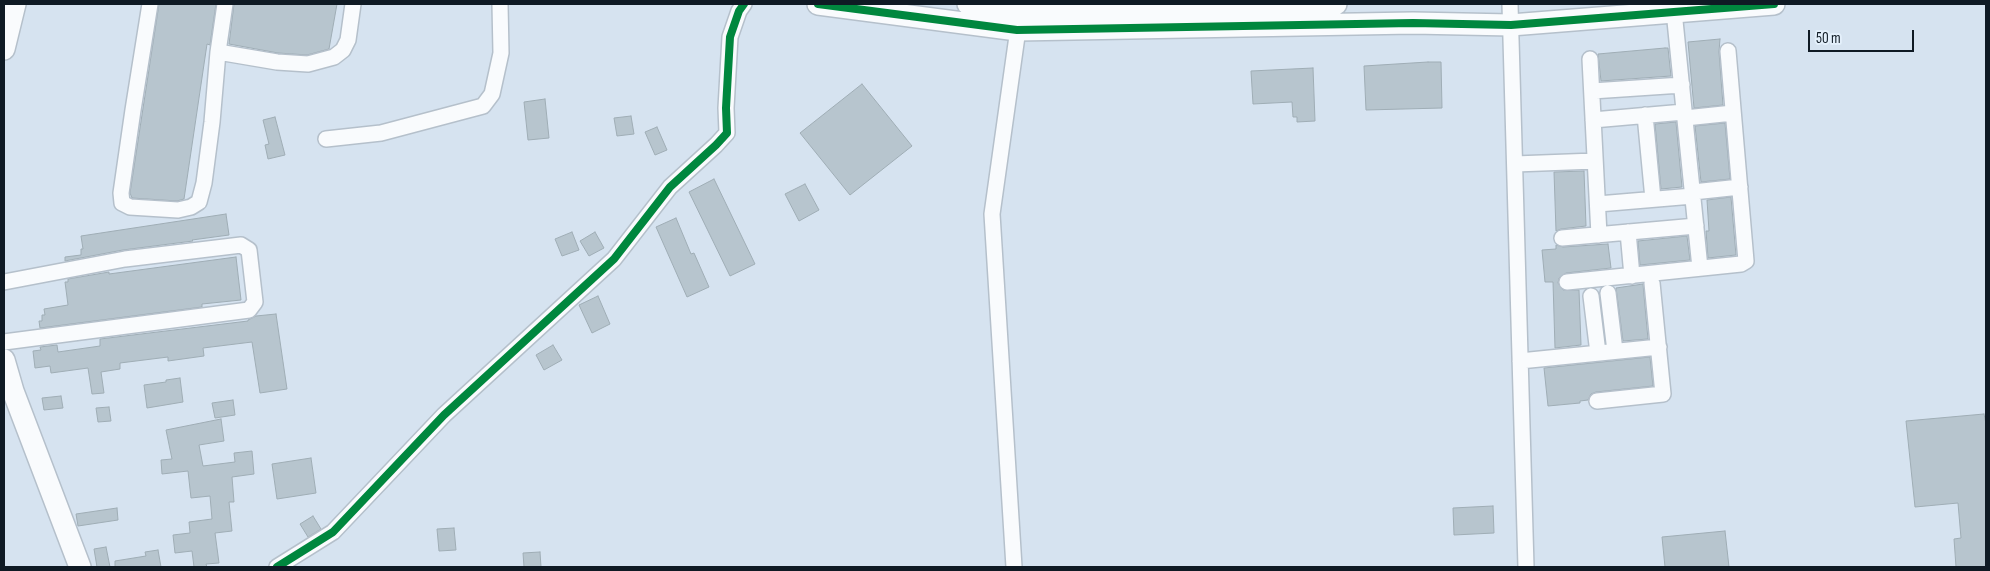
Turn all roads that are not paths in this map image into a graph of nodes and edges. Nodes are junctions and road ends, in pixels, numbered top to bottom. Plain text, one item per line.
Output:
1 (14, 4) edge
2 (150, 4) edge
3 (226, 4) edge
4 (354, 4) edge
5 (500, 4) edge
6 (744, 4) edge
7 (818, 4) edge
8 (968, 4) edge
9 (1336, 4) edge
10 (1774, 4) edge
11 (1674, 11) junction
12 (1268, 12) edge
13 (1510, 14) edge
14 (1021, 15) edge
15 (4, 49) edge
16 (1728, 50) dead end
17 (218, 52) junction
18 (1590, 59) dead end
19 (1682, 85) junction
20 (1592, 91) junction
21 (1733, 113) junction
22 (1645, 115) junction
23 (1685, 115) junction
24 (1593, 120) junction
25 (326, 139) dead end
26 (1595, 161) junction
27 (1514, 164) junction
28 (1740, 187) junction
29 (1693, 194) junction
30 (1653, 200) junction
31 (1598, 204) junction
32 (1696, 226) junction
33 (1628, 232) junction
34 (1599, 235) junction
35 (1562, 238) dead end
36 (1700, 268) junction
37 (1632, 276) junction
38 (4, 282) edge
39 (1567, 282) dead end
40 (1652, 282) dead end
41 (1608, 294) dead end
42 (1591, 296) dead end
43 (4, 342) edge
44 (1659, 346) junction
45 (1615, 351) junction
46 (1598, 353) junction
47 (1520, 361) junction
48 (4, 362) edge
49 (1597, 401) dead end
50 (80, 567) edge
51 (278, 567) edge
52 (1014, 567) edge
53 (1526, 567) edge

1 - 15 street
2 - 17 street
3 - 17 street
4 - 17 street
5 - 25 street
6 - 51 street
7 - 14 street
8 - 14 street
9 - 12 street
10 - 11 street
11 - 13 street
11 - 19 street
12 - 13 street
12 - 14 street
13 - 27 street
14 - 52 street
16 - 21 street
18 - 20 street
19 - 20 street
19 - 23 street
20 - 24 street
21 - 23 street
21 - 28 street
22 - 23 street
22 - 24 street
22 - 30 street
23 - 29 street
24 - 26 street
26 - 27 street
26 - 31 street
27 - 47 street
28 - 29 street
28 - 36 street
29 - 30 street
29 - 32 street
30 - 31 street
31 - 34 street
32 - 33 street
32 - 36 street
33 - 34 street
33 - 37 street
34 - 35 street
36 - 37 street
37 - 39 street
38 - 43 street
40 - 44 street
41 - 45 street
42 - 46 street
44 - 45 street
44 - 49 street
45 - 46 street
46 - 47 street
47 - 53 street
48 - 50 street

